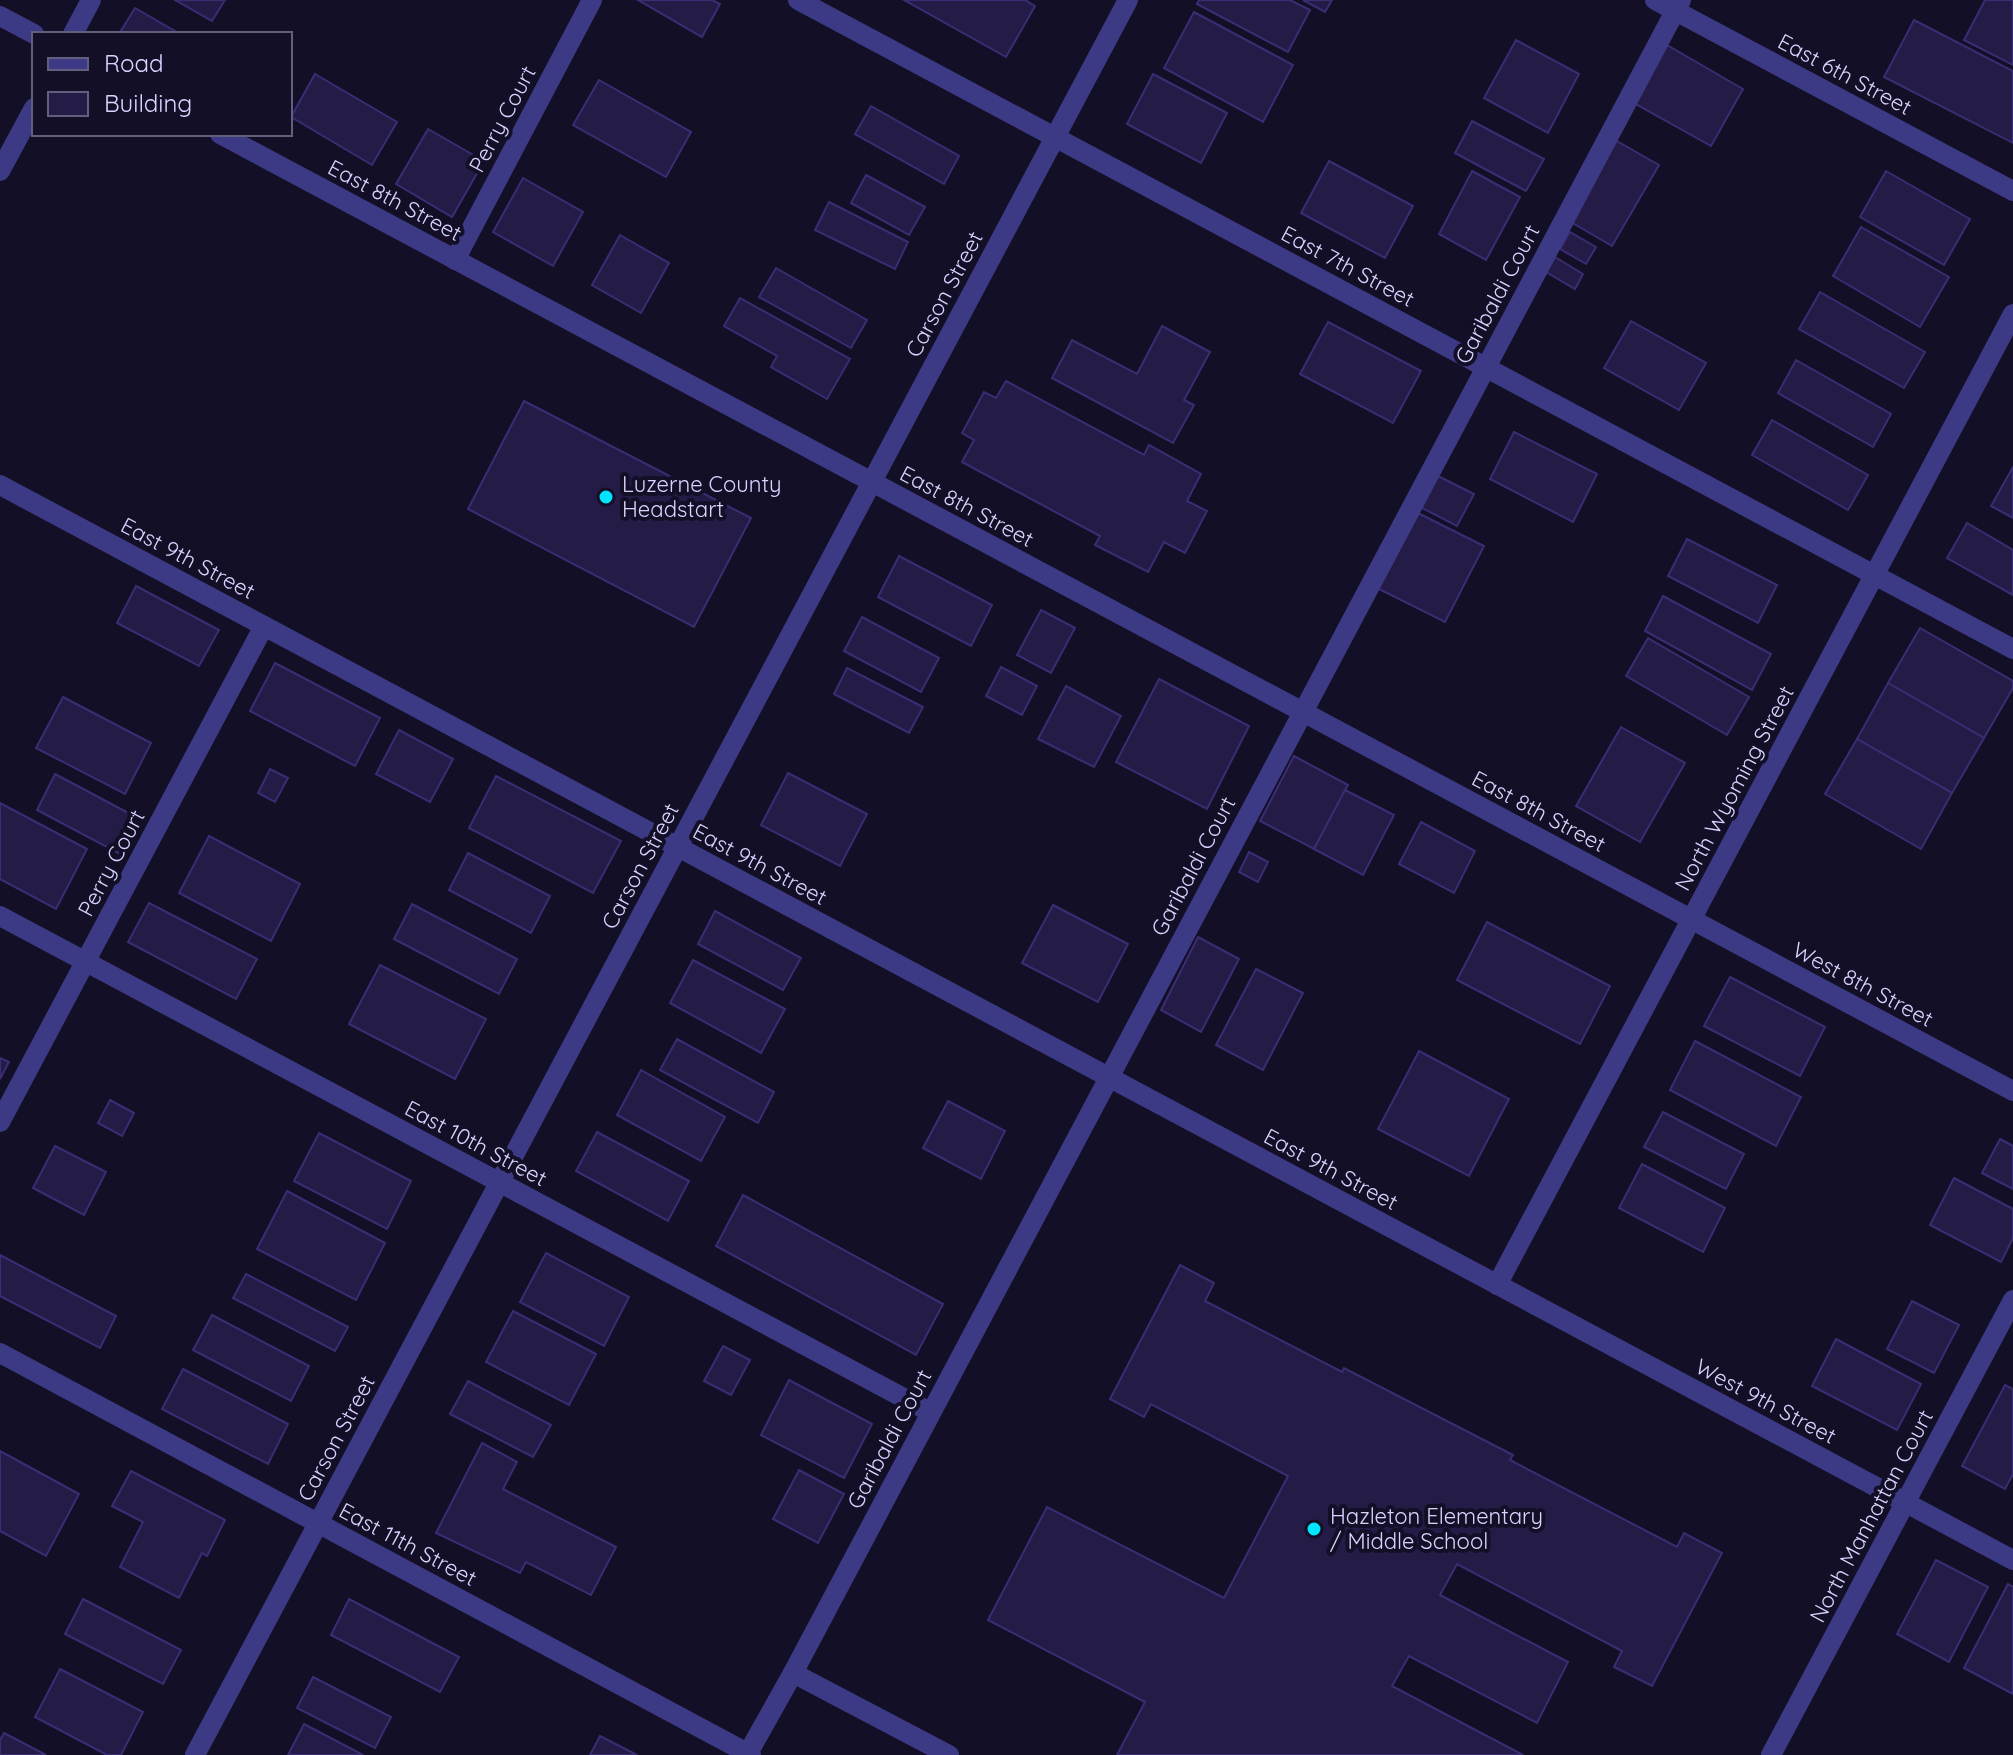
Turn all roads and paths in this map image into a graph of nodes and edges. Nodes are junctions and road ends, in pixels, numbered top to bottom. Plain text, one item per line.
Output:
1 (91, 0) edge
2 (592, 0) edge
3 (798, 0) edge
4 (1128, 0) edge
5 (1655, 0) edge
6 (1678, 5) edge
7 (0, 16) edge
8 (74, 32) edge
9 (32, 33) edge
10 (32, 112) edge
11 (224, 136) edge
12 (1055, 137) junction
13 (0, 171) edge
14 (2013, 191) edge
15 (455, 260) junction
16 (2013, 314) edge
17 (1485, 367) junction
18 (871, 482) junction
19 (0, 485) edge
20 (1874, 575) junction
21 (264, 626) junction
22 (2013, 649) edge
23 (1302, 712) junction
24 (677, 847) junction
25 (0, 916) edge
26 (1691, 919) junction
27 (85, 962) junction
28 (1107, 1077) junction
29 (2013, 1091) edge
30 (0, 1122) edge
31 (499, 1182) junction
32 (1497, 1285) junction
33 (2013, 1300) edge
34 (0, 1353) edge
35 (930, 1412) junction
36 (1905, 1502) junction
37 (318, 1523) junction
38 (2013, 1560) edge
39 (793, 1673) junction
40 (749, 1754) edge
41 (195, 1755) edge
42 (949, 1755) edge
43 (1771, 1755) edge

1 - 8 street
2 - 15 street, Perry Court
3 - 12 street, East 7th Street
4 - 12 street, Carson Street
5 - 6 street, East 6th Street
6 - 14 street, East 6th Street
6 - 17 street, Garibaldi Court
7 - 9 street
10 - 13 street
11 - 15 street, East 8th Street
12 - 17 street, East 7th Street
12 - 18 street, Carson Street
15 - 18 street, East 8th Street
16 - 20 street, North Wyoming Street
17 - 20 street, East 7th Street
17 - 23 street, Garibaldi Court
18 - 23 street, East 8th Street
18 - 24 street, Carson Street
19 - 21 street, East 9th Street
20 - 22 street, East 7th Street
20 - 26 street, North Wyoming Street
21 - 24 street, East 9th Street
21 - 27 street, Perry Court
23 - 26 street, East 8th Street
23 - 28 street, Garibaldi Court
24 - 28 street, East 9th Street
24 - 31 street, Carson Street
25 - 27 street, East 10th Street
26 - 29 street, West 8th Street
26 - 32 street, North Wyoming Street
27 - 30 street, Perry Court
27 - 31 street, East 10th Street
28 - 32 street, East 9th Street
28 - 35 street, Garibaldi Court
31 - 35 street, East 10th Street
31 - 37 street, Carson Street
32 - 36 street, West 9th Street
33 - 36 street, North Manhattan Court
34 - 37 street, East 11th Street
35 - 39 street, Garibaldi Court
36 - 38 street, West 9th Street
36 - 43 street, North Manhattan Court
37 - 40 street, East 11th Street
37 - 41 street, Carson Street
39 - 40 street, Garibaldi Court
39 - 42 street

